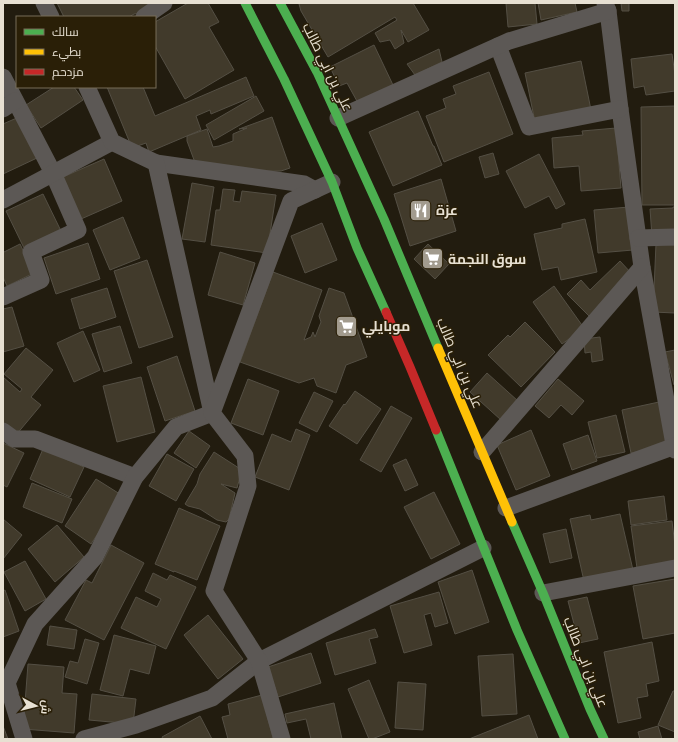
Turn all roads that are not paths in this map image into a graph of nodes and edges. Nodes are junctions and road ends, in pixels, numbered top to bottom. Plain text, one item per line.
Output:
1 (44, 3) edge
2 (164, 3) edge
3 (245, 3) edge
4 (280, 3) edge
5 (606, 7) edge
6 (50, 16) edge
7 (145, 16) edge
8 (498, 46) junction
9 (3, 77) edge
10 (87, 88) edge
11 (9, 105) edge
12 (620, 109) junction
13 (338, 118) junction
14 (112, 142) junction
15 (156, 163) junction
16 (53, 173) junction
17 (332, 182) junction
18 (315, 190) junction
19 (3, 200) edge
20 (675, 237) edge
21 (638, 238) junction
22 (642, 267) junction
23 (3, 297) edge
24 (212, 413) junction
25 (3, 431) edge
26 (675, 446) edge
27 (675, 450) edge
28 (482, 452) junction
29 (135, 477) junction
30 (506, 508) junction
31 (483, 548) junction
32 (675, 568) edge
33 (543, 593) junction
34 (259, 661) junction
35 (24, 739) edge
36 (84, 739) edge
37 (282, 739) edge
38 (565, 739) edge
39 (604, 739) edge

1 - 6 street
2 - 7 street
3 - 17 main road
4 - 13 main road, علي بن ابي طالب
5 - 8 street
5 - 12 street
8 - 12 street
8 - 13 street
9 - 11 street
10 - 14 street
11 - 16 street
12 - 21 street
13 - 28 main road, علي بن ابي طالب
14 - 15 street
14 - 16 street
15 - 18 street
15 - 24 street
16 - 19 street
16 - 23 street
17 - 18 street
17 - 31 main road
18 - 24 street
20 - 21 street
21 - 22 street
22 - 26 street
22 - 28 street
24 - 29 street
24 - 34 street
25 - 29 street
26 - 27 street
26 - 30 street
28 - 30 main road, علي بن ابي طالب
29 - 35 street
30 - 33 main road, علي بن ابي طالب
31 - 34 street
31 - 38 main road
32 - 33 street
33 - 39 main road, علي بن ابي طالب
34 - 36 street
34 - 37 street

